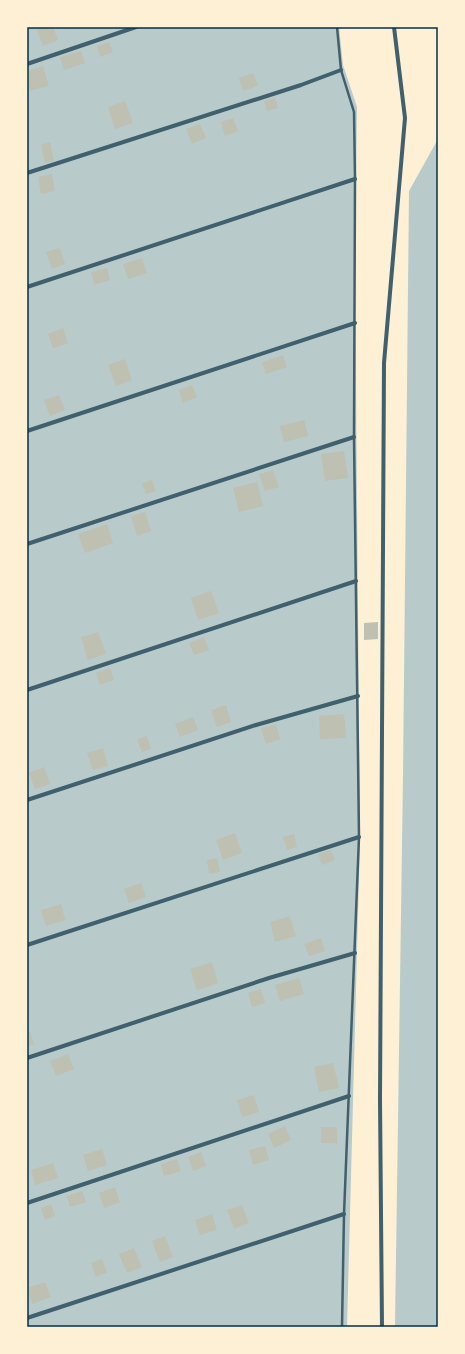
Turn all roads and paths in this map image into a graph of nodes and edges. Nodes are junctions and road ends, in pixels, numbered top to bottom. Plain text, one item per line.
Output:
1 (136, 27) edge
2 (337, 27) edge
3 (394, 27) edge
4 (27, 64) edge
5 (341, 70) junction
6 (27, 173) edge
7 (355, 179) junction
8 (27, 287) edge
9 (355, 322) junction
10 (27, 431) edge
11 (354, 437) junction
12 (27, 544) edge
13 (356, 581) junction
14 (27, 690) edge
15 (358, 696) junction
16 (27, 800) edge
17 (359, 837) junction
18 (27, 945) edge
19 (355, 953) junction
20 (27, 1058) edge
21 (349, 1096) junction
22 (27, 1203) edge
23 (344, 1214) junction
24 (27, 1318) edge
25 (342, 1327) edge
26 (382, 1327) edge

1 - 4 street
2 - 5 lane
3 - 26 street
5 - 6 street
5 - 7 lane
7 - 8 street
7 - 9 lane
9 - 10 street
9 - 11 lane
11 - 12 street
11 - 13 lane
13 - 14 street
13 - 15 lane
15 - 16 street
15 - 17 lane
17 - 18 street
17 - 19 lane
19 - 20 street
19 - 21 lane
21 - 22 street
21 - 23 lane
23 - 24 street
23 - 25 lane

